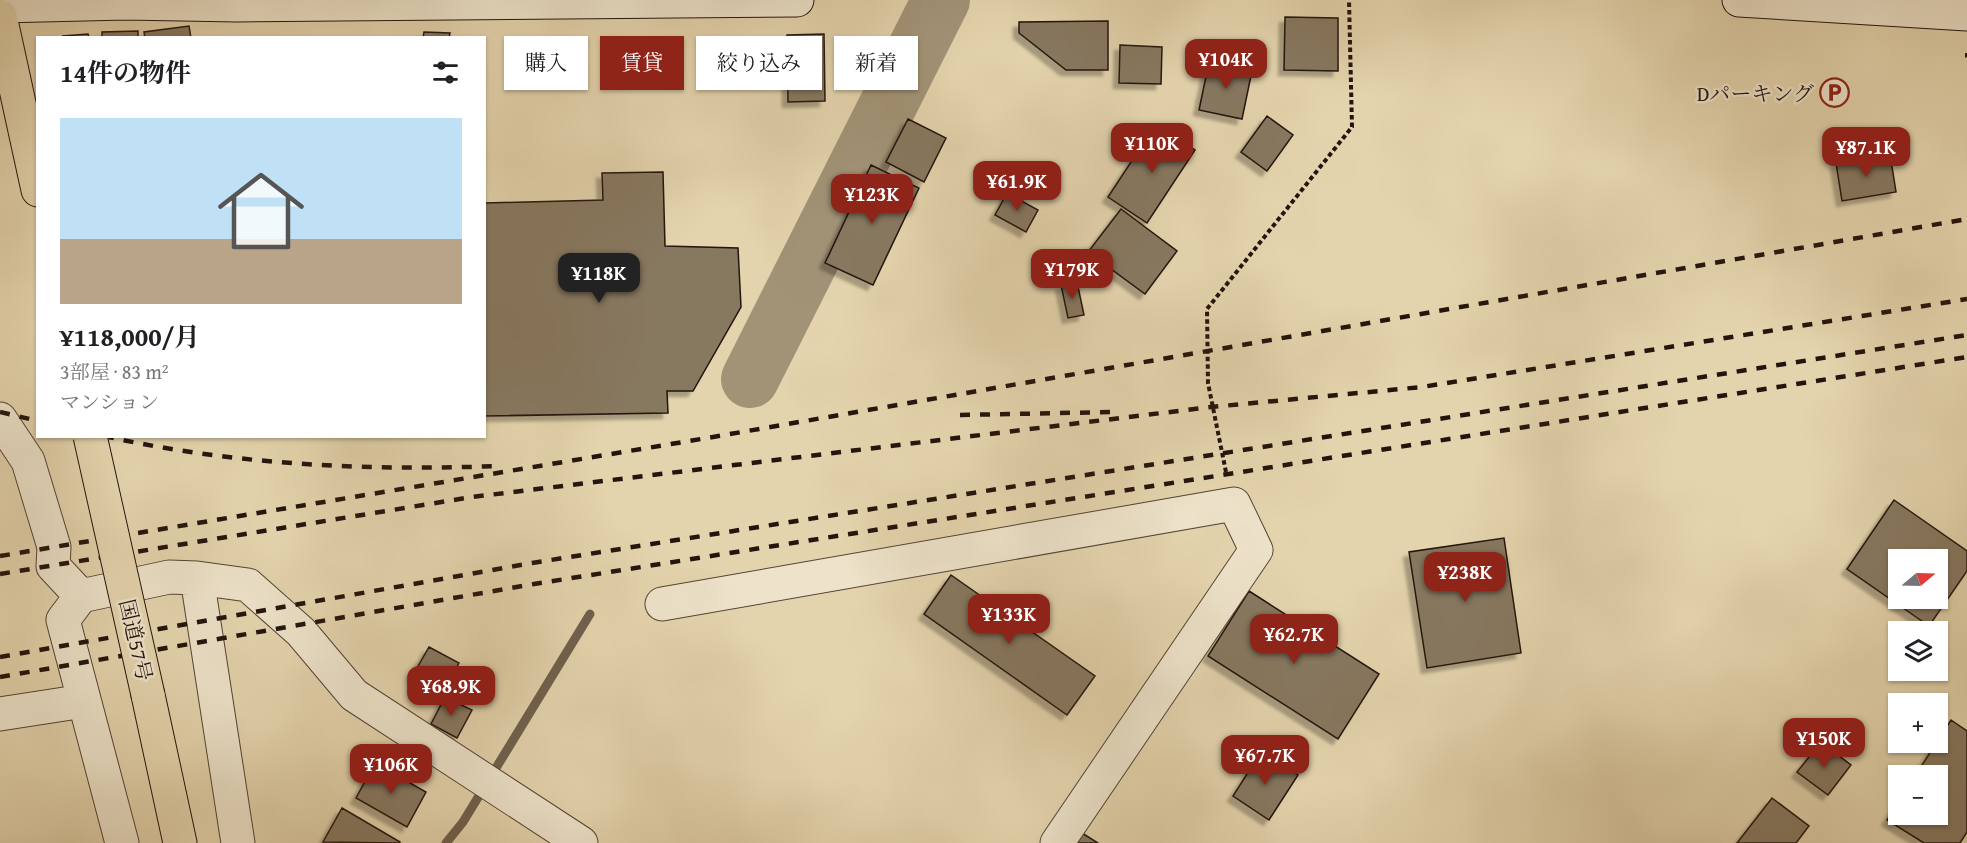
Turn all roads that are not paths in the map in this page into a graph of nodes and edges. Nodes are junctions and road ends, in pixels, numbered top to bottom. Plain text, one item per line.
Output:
1 (797, 0) edge
2 (1739, 0) edge
3 (537, 1) edge
4 (236, 2) edge
5 (0, 6) edge
6 (1967, 14) edge
7 (4, 32) edge
8 (36, 181) edge
9 (0, 419) edge
10 (90, 438) edge
11 (197, 578) junction
12 (81, 596) junction
13 (662, 604) dead end
14 (84, 701) junction
15 (0, 714) edge
16 (122, 843) edge
17 (180, 843) edge
18 (238, 843) edge
19 (581, 843) edge
20 (1057, 843) edge

1 - 3 street
2 - 6 street
3 - 4 street
4 - 5 street
7 - 8 highway
9 - 12 street
10 - 17 highway, 国道57号, bridge
11 - 12 street
11 - 18 street
11 - 19 street
12 - 14 street
13 - 20 street
14 - 15 street
14 - 16 street

